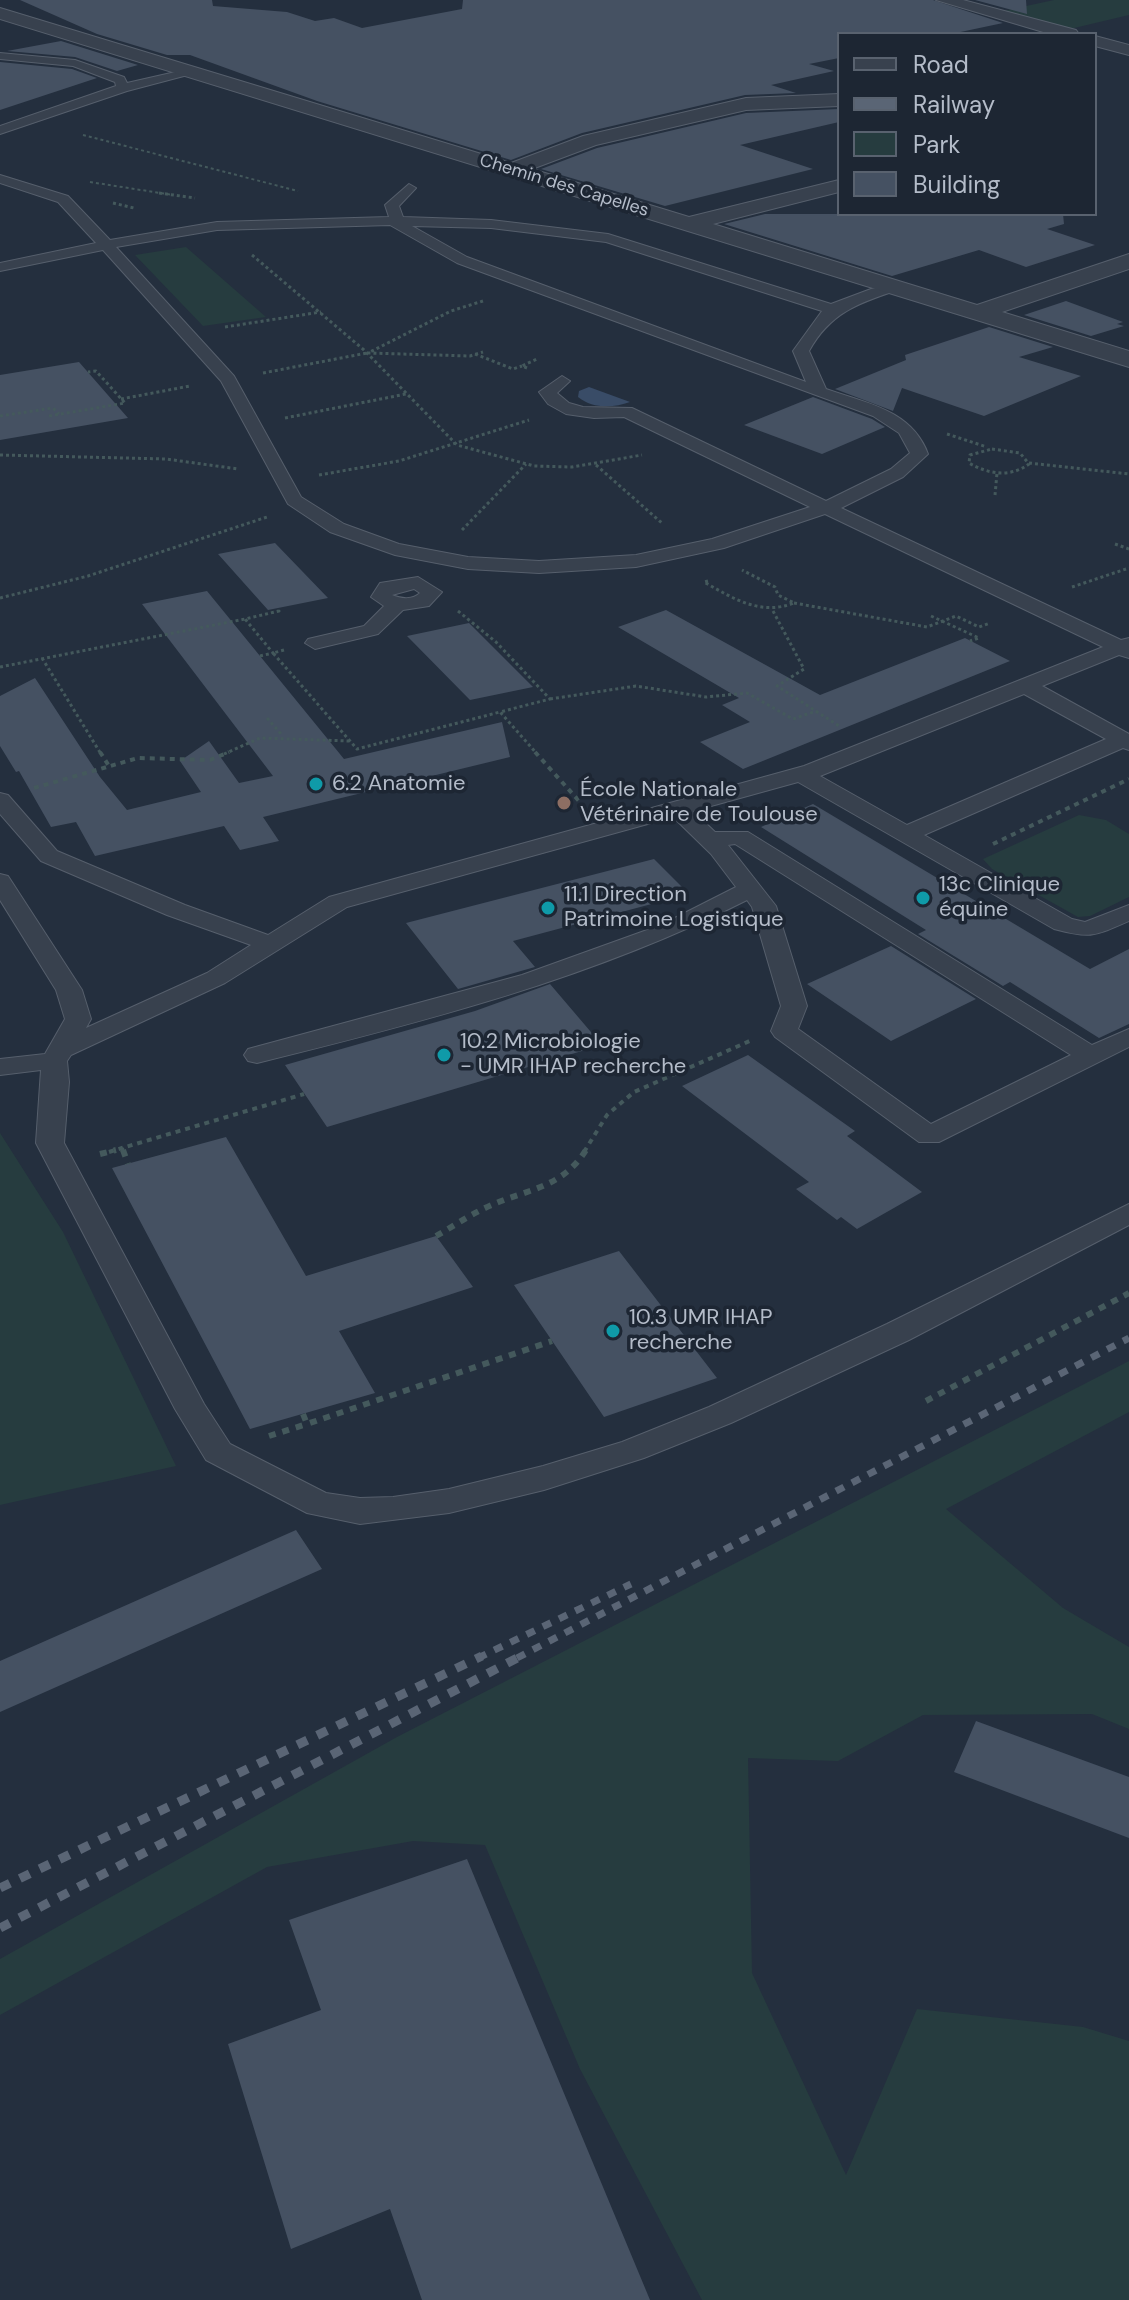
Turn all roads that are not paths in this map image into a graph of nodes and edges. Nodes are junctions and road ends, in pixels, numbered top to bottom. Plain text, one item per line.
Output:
1 (944, 0) edge
2 (0, 13) edge
3 (1063, 32) edge
4 (1097, 42) edge
5 (32, 45) dead end
6 (1129, 50) edge
7 (0, 56) edge
8 (47, 60) junction
9 (1129, 61) edge
10 (1106, 66) dead end
11 (193, 72) junction
12 (123, 88) junction
13 (837, 100) edge
14 (0, 130) edge
15 (632, 130) junction
16 (501, 167) junction
17 (0, 179) edge
18 (837, 187) edge
19 (409, 188) dead end
20 (393, 221) junction
21 (689, 224) junction
22 (103, 245) junction
23 (51, 255) junction
24 (1129, 261) edge
25 (0, 267) edge
26 (0, 278) edge
27 (893, 287) junction
28 (830, 309) junction
29 (977, 313) junction
30 (1129, 359) edge
31 (562, 381) dead end
32 (819, 392) junction
33 (827, 507) junction
34 (441, 558) junction
35 (315, 643) road end
36 (1126, 648) edge
37 (1026, 686) junction
38 (1126, 741) edge
39 (801, 774) junction
40 (0, 800) edge
41 (677, 808) junction
42 (906, 834) junction
43 (709, 839) junction
44 (0, 881) edge
45 (751, 889) junction
46 (1129, 912) edge
47 (271, 944) junction
48 (1129, 1037) edge
49 (257, 1055) dead end
50 (56, 1056) junction
51 (1092, 1057) junction
52 (0, 1067) edge
53 (1129, 1213) edge

1 - 3 street
2 - 11 street, Chemin des Capelles
4 - 6 street
5 - 8 lane
7 - 8 lane
8 - 12 lane
9 - 10 street
11 - 12 lane
11 - 16 street, Chemin des Capelles
12 - 14 lane
13 - 15 street
15 - 16 street
15 - 16 street
16 - 21 street, Chemin des Capelles
17 - 22 lane
18 - 21 street
19 - 20 lane
20 - 22 lane
20 - 28 lane
20 - 32 lane
21 - 27 street, Chemin des Capelles
22 - 23 lane
22 - 34 lane
23 - 25 lane
23 - 26 lane
24 - 29 street
27 - 28 lane
27 - 29 street, Chemin des Capelles
28 - 32 lane
29 - 30 street, Chemin des Capelles
31 - 33 lane
32 - 33 lane
33 - 34 lane
33 - 36 lane
34 - 35 lane
36 - 37 lane
37 - 38 lane
37 - 39 lane
38 - 42 lane
39 - 41 lane
39 - 42 lane
40 - 47 lane
41 - 43 lane
41 - 47 lane
42 - 46 lane
43 - 45 lane
43 - 51 lane
44 - 50 lane
45 - 49 lane
45 - 51 lane
47 - 50 lane
48 - 51 lane
50 - 52 lane
50 - 53 lane

